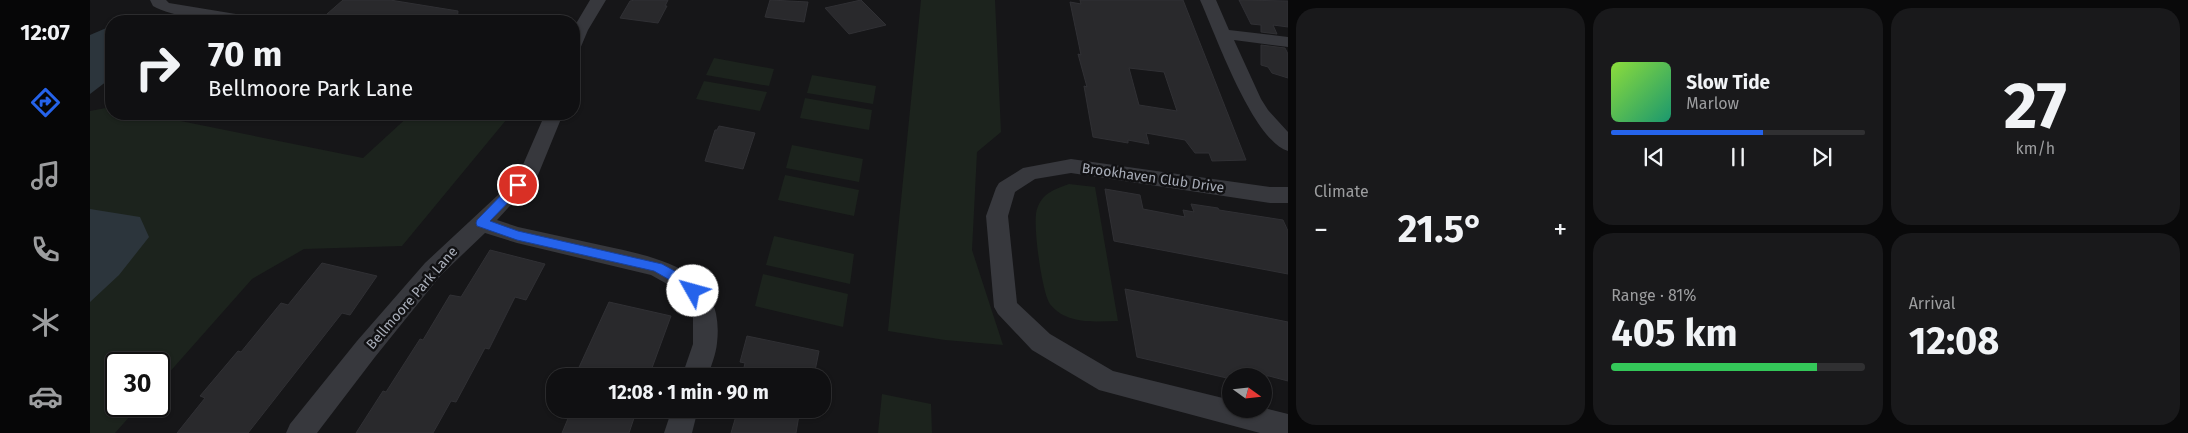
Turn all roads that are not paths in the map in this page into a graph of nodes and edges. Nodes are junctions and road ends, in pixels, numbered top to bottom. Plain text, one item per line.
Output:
1 (158, 0) edge
2 (598, 0) edge
3 (1208, 0) edge
4 (212, 15) edge
5 (580, 30) edge
6 (1224, 34) junction
7 (1288, 42) edge
8 (552, 120) edge
9 (1288, 144) edge
10 (1288, 195) edge
11 (482, 223) junction
12 (698, 368) edge
13 (682, 418) edge
14 (1288, 427) edge
15 (300, 433) edge
16 (678, 433) edge

1 - 4 street
2 - 5 street
3 - 6 street
6 - 7 street
6 - 9 street
8 - 11 street, Bellmoore Park Lane
10 - 14 street, Brookhaven Club Drive
11 - 12 street
11 - 15 street, Bellmoore Park Lane
13 - 16 street

